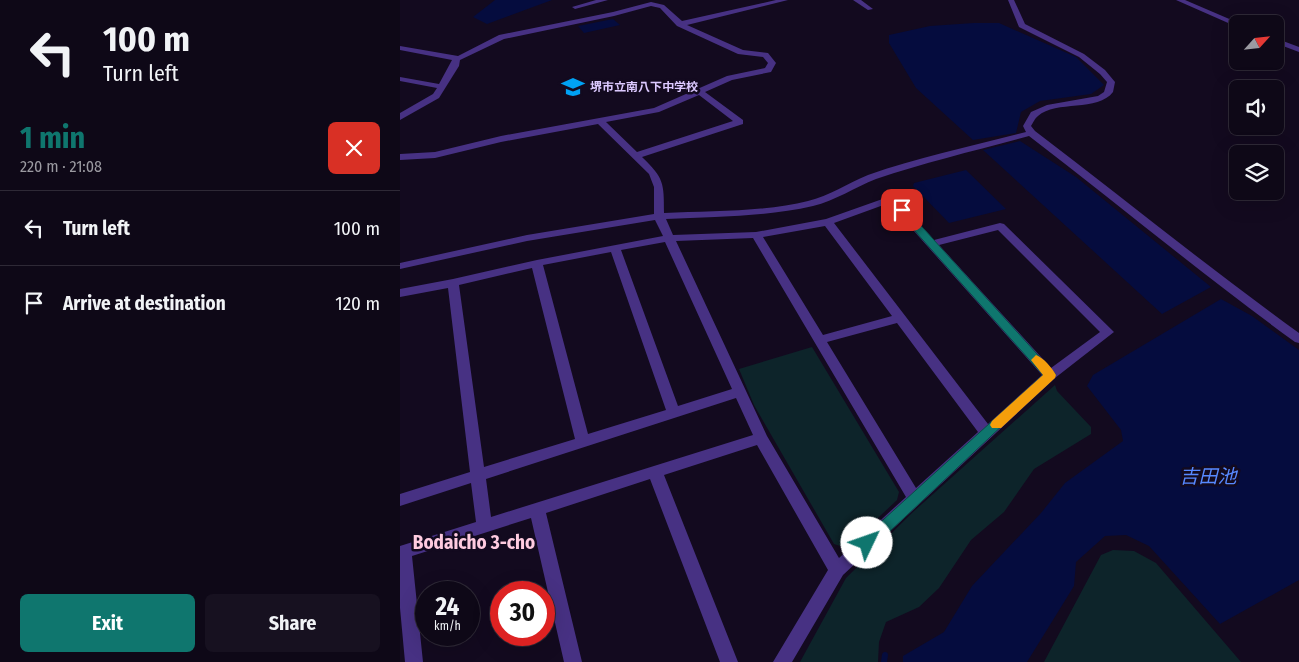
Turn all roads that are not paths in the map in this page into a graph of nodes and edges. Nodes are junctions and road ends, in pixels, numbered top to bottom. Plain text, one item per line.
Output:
1 (604, 0) edge
2 (630, 0) edge
3 (750, 0) edge
4 (785, 0) edge
5 (856, 0) edge
6 (1011, 0) edge
7 (1179, 0) edge
8 (764, 5) junction
9 (575, 7) dead end
10 (638, 7) junction
11 (870, 8) dead end
12 (1229, 20) edge
13 (680, 24) junction
14 (1284, 44) edge
15 (400, 48) edge
16 (1299, 50) edge
17 (457, 58) junction
18 (400, 79) edge
19 (442, 87) junction
20 (700, 91) junction
21 (400, 117) edge
22 (600, 121) junction
23 (1031, 133) junction
24 (635, 156) junction
25 (400, 157) edge
26 (659, 216) junction
27 (828, 222) junction
28 (756, 235) junction
29 (668, 238) junction
30 (932, 244) junction
31 (614, 248) junction
32 (536, 263) junction
33 (400, 266) edge
34 (453, 283) junction
35 (400, 293) edge
36 (901, 318) junction
37 (1299, 339) edge
38 (819, 340) junction
39 (1050, 375) junction
40 (739, 392) junction
41 (674, 413) junction
42 (987, 433) junction
43 (761, 438) junction
44 (583, 442) junction
45 (655, 472) junction
46 (479, 475) junction
47 (915, 499) junction
48 (400, 500) edge
49 (537, 510) junction
50 (484, 526) junction
51 (401, 553) edge
52 (837, 570) junction
53 (414, 662) edge
54 (573, 662) edge
55 (729, 662) edge
56 (782, 662) edge

1 - 9 street
2 - 10 street
3 - 8 street
4 - 8 street
5 - 11 street
6 - 23 street
7 - 12 street
8 - 13 street
10 - 13 street
10 - 17 street
13 - 20 street
14 - 16 street
15 - 17 street
17 - 19 street
18 - 19 street
19 - 21 street
20 - 22 street
20 - 24 street
22 - 24 street
22 - 25 street
23 - 26 street
23 - 37 street
24 - 26 street
26 - 29 street
26 - 33 street
27 - 28 street
27 - 30 street
27 - 36 street
28 - 29 street
28 - 38 street
29 - 31 street
29 - 40 street
30 - 39 street
30 - 39 street
31 - 32 street
31 - 41 street
32 - 34 street
32 - 44 street
34 - 35 street
34 - 46 street
36 - 38 street
36 - 42 street
38 - 47 street
39 - 42 street
40 - 41 street
40 - 43 street
41 - 44 street
42 - 47 street
43 - 45 street
43 - 52 street
44 - 46 street
45 - 49 street
45 - 55 street
46 - 48 street
46 - 50 street
47 - 52 street
49 - 50 street
49 - 54 street
50 - 51 street
51 - 53 street
52 - 56 street

